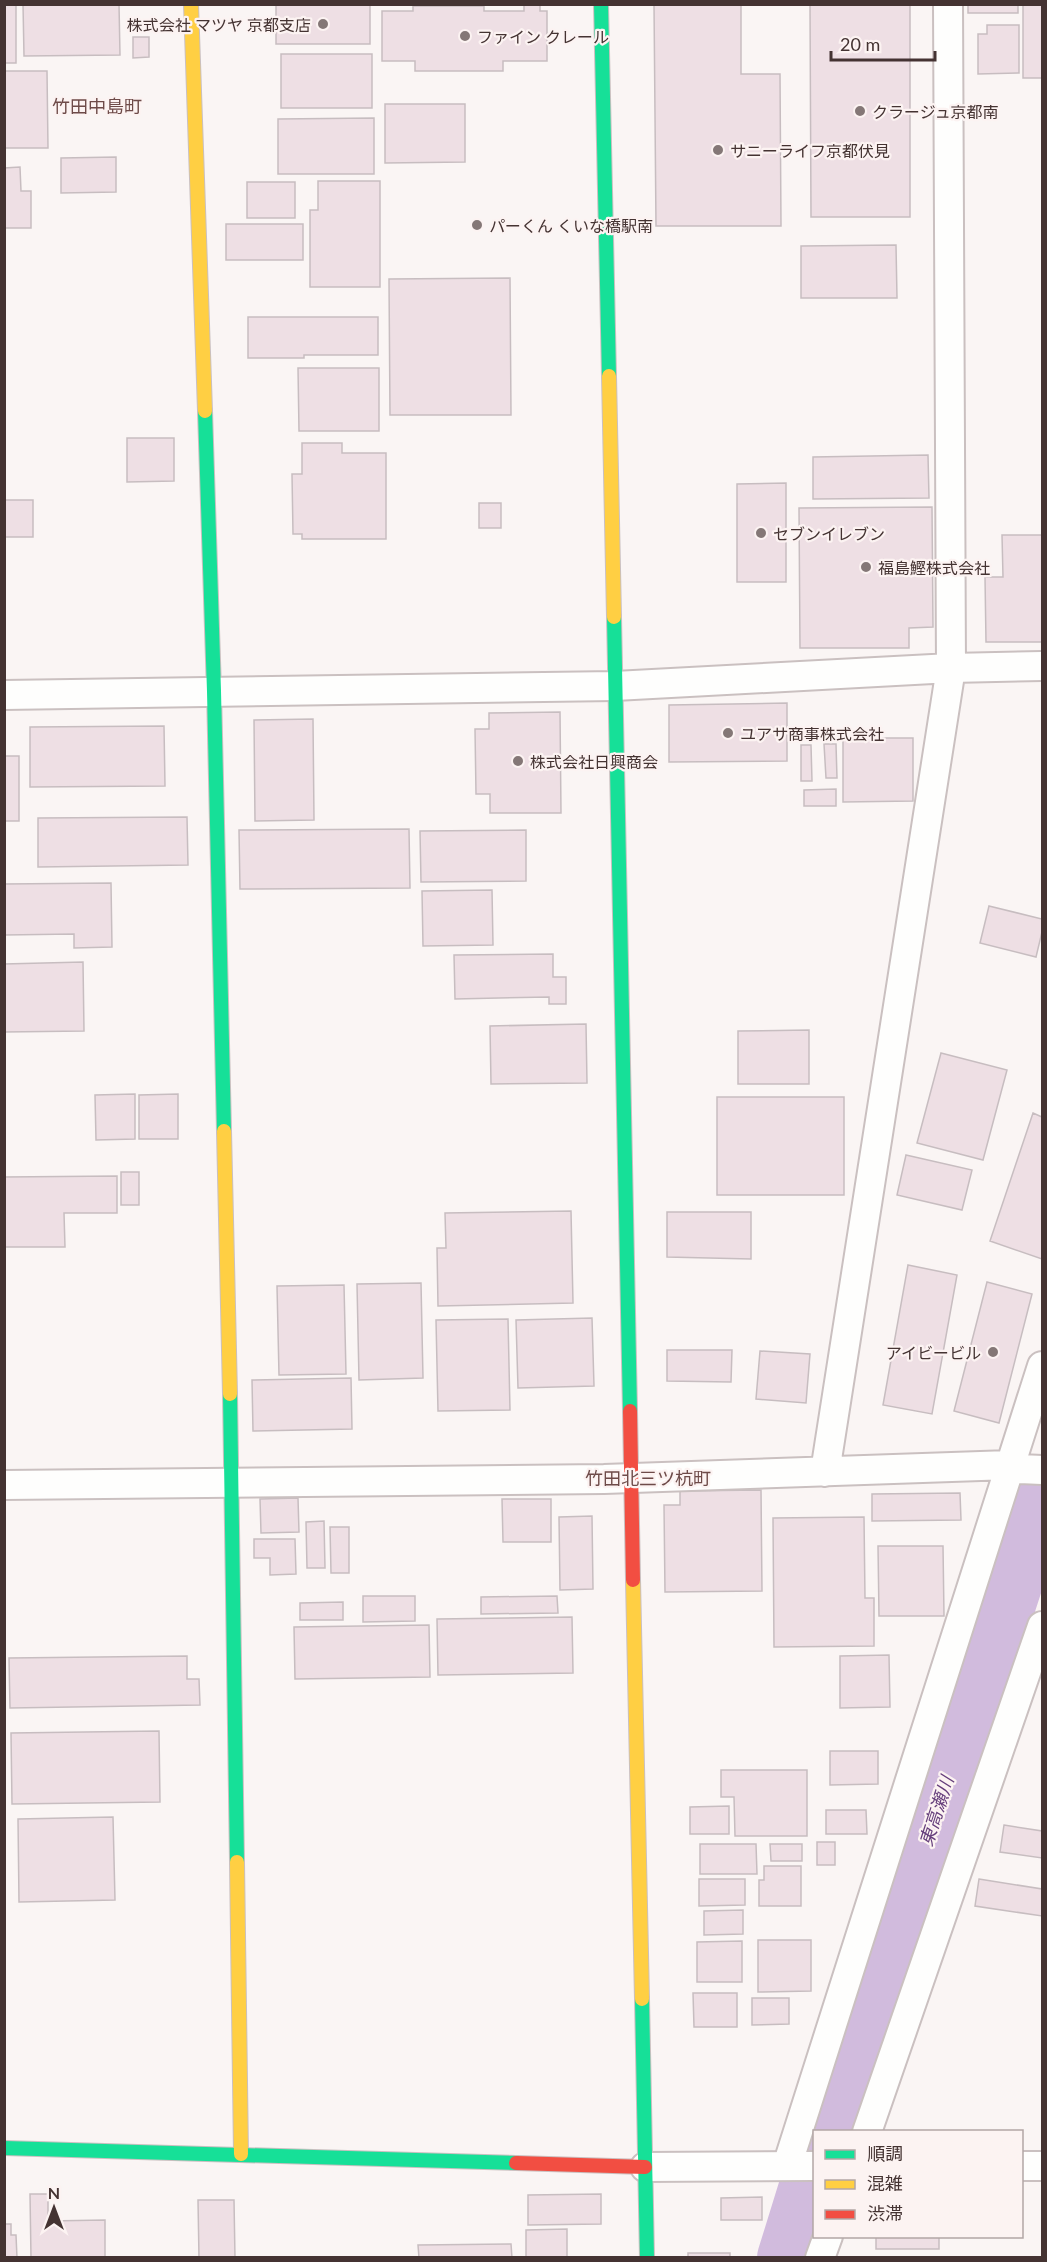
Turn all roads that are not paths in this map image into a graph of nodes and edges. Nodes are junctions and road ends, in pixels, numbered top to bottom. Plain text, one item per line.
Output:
1 (191, 4) edge
2 (601, 4) edge
3 (948, 4) edge
4 (1042, 666) edge
5 (951, 668) junction
6 (615, 686) junction
7 (214, 691) junction
8 (4, 695) edge
9 (1042, 1366) edge
10 (1024, 1468) edge
11 (825, 1472) junction
12 (631, 1478) junction
13 (232, 1484) junction
14 (4, 1485) edge
15 (1042, 1626) edge
16 (868, 2130) edge
17 (4, 2148) edge
18 (241, 2154) junction
19 (798, 2166) edge
20 (1023, 2166) edge
21 (1042, 2166) edge
22 (645, 2167) junction
23 (827, 2238) edge
24 (647, 2258) edge
25 (820, 2258) edge

1 - 7 street
2 - 6 street
3 - 5 street
4 - 5 street
5 - 6 street
5 - 11 street
6 - 7 street
6 - 12 street
7 - 8 street
7 - 13 street
9 - 10 street
10 - 11 street
10 - 19 street
11 - 12 street
12 - 13 street
12 - 22 street
13 - 14 street
13 - 18 street
15 - 16 street
17 - 18 street
18 - 22 street
19 - 22 street
20 - 21 street
22 - 24 street
23 - 25 street

